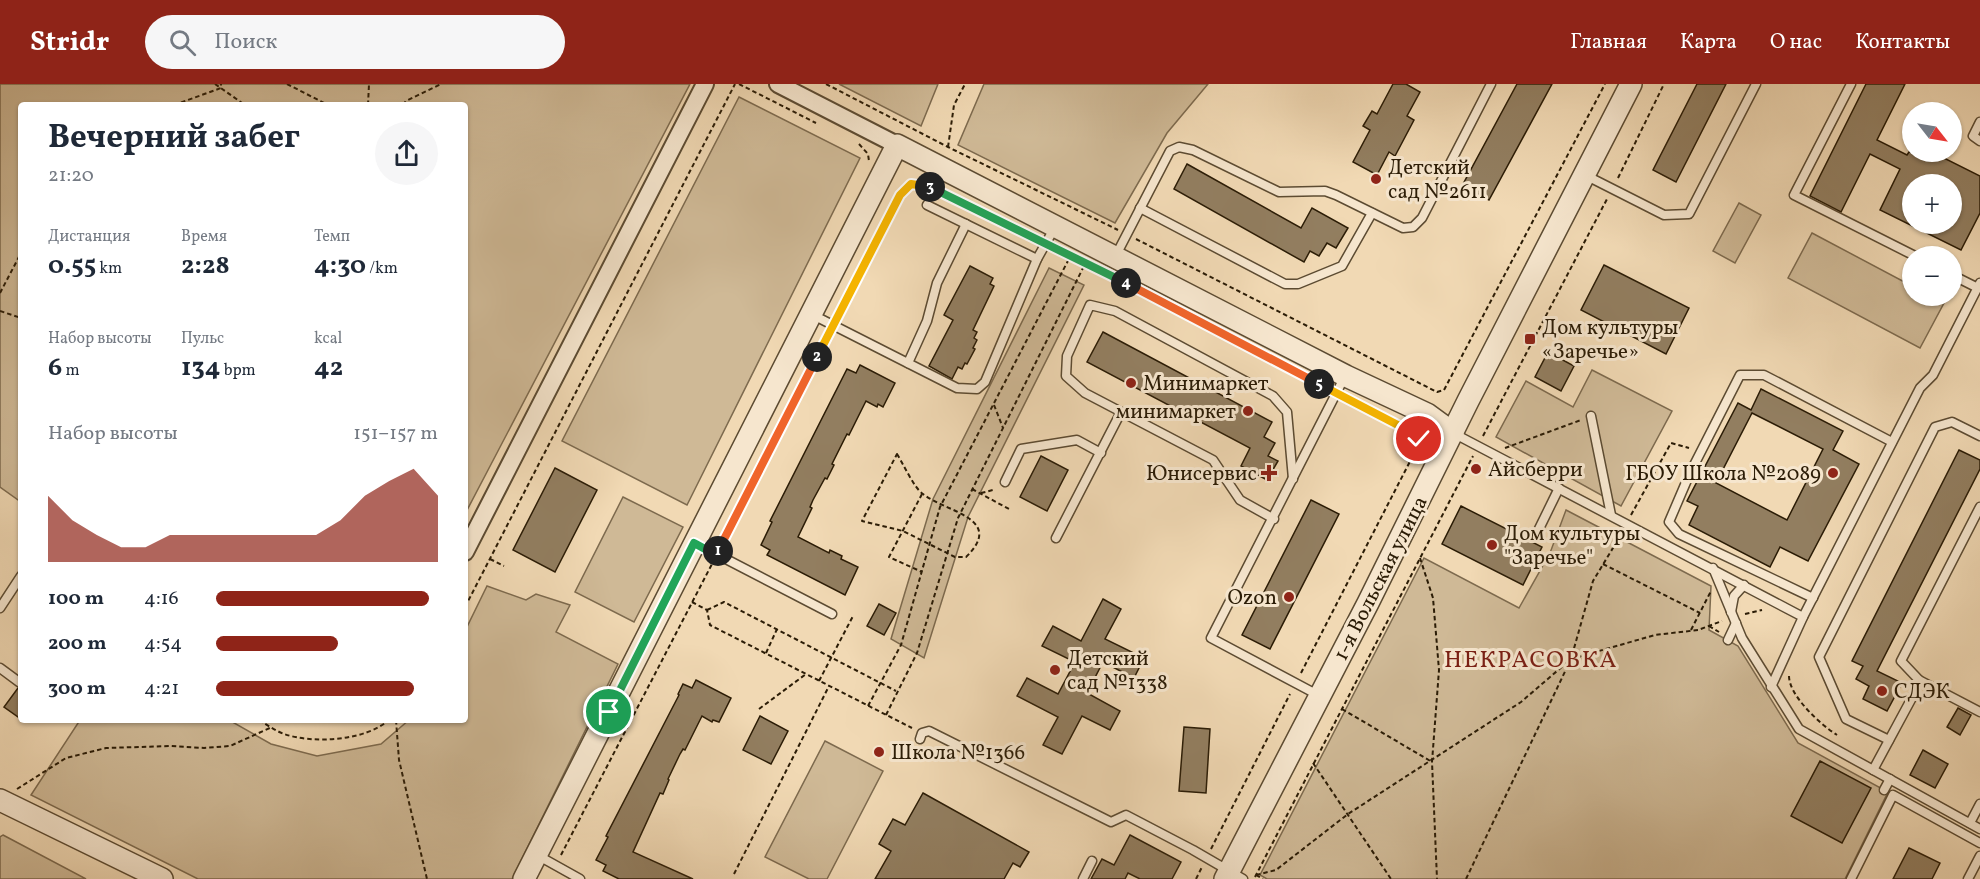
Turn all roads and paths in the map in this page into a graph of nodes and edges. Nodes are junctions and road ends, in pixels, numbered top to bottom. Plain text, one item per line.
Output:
1 (215, 84) edge
2 (287, 84) edge
3 (369, 84) edge
4 (441, 84) edge
5 (705, 84) edge
6 (737, 84) edge
7 (778, 84) edge
8 (825, 84) edge
9 (965, 84) edge
10 (1491, 84) edge
11 (1605, 84) edge
12 (1631, 84) edge
13 (1664, 84) edge
14 (1756, 84) edge
15 (1851, 84) edge
16 (221, 86) edge
17 (181, 102) edge
18 (241, 102) edge
19 (322, 102) edge
20 (368, 102) edge
21 (405, 102) edge
22 (1980, 122) edge
23 (818, 123) dead end
24 (1980, 141) edge
25 (857, 143) dead end
26 (897, 145) junction
27 (948, 147) junction
28 (870, 165) dead end
29 (1585, 175) junction
30 (1612, 189) junction
31 (927, 205) dead end
32 (1140, 208) junction
33 (1372, 213) junction
34 (966, 224) junction
35 (1050, 235) junction
36 (1127, 235) junction
37 (1902, 249) edge
38 (1071, 255) junction
39 (1115, 258) junction
40 (18, 259) edge
41 (1037, 259) junction
42 (1962, 279) edge
43 (1979, 286) edge
44 (0, 292) edge
45 (0, 311) edge
46 (811, 314) junction
47 (18, 317) edge
48 (834, 325) junction
49 (1253, 350) dead end
50 (908, 363) junction
51 (1341, 385) junction
52 (994, 405) junction
53 (1121, 412) junction
54 (1591, 416) joint
55 (1003, 428) junction
56 (1453, 433) junction
57 (1980, 436) edge
58 (1480, 442) junction
59 (1892, 442) junction
60 (1702, 451) junction
61 (1101, 453) junction
62 (1473, 456) dead end
63 (1293, 479) junction
64 (1005, 482) dead end
65 (1559, 488) junction
66 (972, 489) junction
67 (993, 490) dead end
68 (922, 494) junction
69 (980, 494) junction
70 (942, 504) junction
71 (1980, 507) edge
72 (1009, 510) dead end
73 (960, 513) junction
74 (1611, 516) junction
75 (1274, 519) junction
76 (1629, 519) dead end
77 (903, 531) junction
78 (1536, 533) dead end
79 (1622, 533) dead end
80 (1056, 538) dead end
81 (694, 543) junction
82 (930, 543) junction
83 (468, 546) edge
84 (947, 553) junction
85 (716, 555) junction
86 (1420, 558) junction
87 (490, 559) junction
88 (1603, 564) junction
89 (504, 566) dead end
90 (1713, 568) junction
91 (922, 572) junction
92 (18, 581) edge
93 (1715, 582) dead end
94 (1744, 585) junction
95 (1813, 598) junction
96 (468, 601) edge
97 (692, 602) junction
98 (0, 608) edge
99 (1766, 609) dead end
100 (707, 610) junction
101 (1700, 613) junction
102 (831, 614) dead end
103 (853, 616) dead end
104 (1733, 617) junction
105 (1803, 617) junction
106 (777, 630) junction
107 (1692, 630) junction
108 (1728, 640) dead end
109 (766, 653) junction
110 (832, 658) junction
111 (1571, 659) junction
112 (1793, 667) dead end
113 (0, 668) edge
114 (806, 674) junction
115 (1919, 680) junction
116 (18, 681) edge
117 (819, 681) junction
118 (880, 682) junction
119 (1296, 683) junction
120 (829, 686) junction
121 (1771, 687) junction
122 (897, 691) junction
123 (1320, 696) junction
124 (868, 706) junction
125 (759, 709) dead end
126 (1342, 709) junction
127 (1980, 712) edge
128 (886, 715) junction
129 (265, 723) edge
130 (383, 723) edge
131 (396, 723) edge
132 (272, 727) junction
133 (921, 736) joint
134 (1843, 739) dead end
135 (1889, 740) junction
136 (1432, 762) junction
137 (1314, 763) junction
138 (1873, 770) junction
139 (1890, 779) junction
140 (1884, 790) dead end
141 (6, 796) edge
142 (1980, 804) edge
143 (1348, 814) junction
144 (1970, 823) junction
145 (1980, 829) edge
146 (1980, 843) edge
147 (536, 855) junction
148 (1980, 856) edge
149 (1206, 858) junction
150 (1092, 861) dead end
151 (556, 866) junction
152 (734, 874) dead end
153 (1256, 875) junction
154 (1233, 876) edge
155 (162, 879) edge
156 (427, 879) edge
157 (524, 879) edge
158 (580, 879) edge
159 (1083, 879) edge
160 (1196, 879) edge
161 (1253, 879) edge
162 (1263, 879) edge
163 (1391, 879) edge
164 (1437, 879) edge
165 (1466, 879) edge
166 (1851, 879) edge
167 (1968, 879) edge

1 - 16 path
2 - 19 path
3 - 20 path
4 - 21 path
5 - 83 street
6 - 23 path
6 - 87 path
7 - 26 street
8 - 27 path
9 - 27 path
10 - 33 lane
11 - 36 path
12 - 29 street, 1-я Вольская улица
13 - 30 path
14 - 30 lane
15 - 37 lane
16 - 17 path
16 - 18 path
22 - 24 lane
25 - 28 path
26 - 35 street
26 - 46 street
27 - 36 path
29 - 30 lane
29 - 56 street, 1-я Вольская улица
30 - 58 path
31 - 34 lane
32 - 33 lane
32 - 33 lane
32 - 36 lane
34 - 41 lane
34 - 50 lane
35 - 38 path
35 - 39 street
35 - 41 lane
35 - 48 path
36 - 39 lane
38 - 52 path
38 - 55 path
39 - 51 street
40 - 44 path
41 - 50 lane
42 - 43 lane
43 - 59 lane
45 - 47 path
46 - 48 lane
46 - 81 street
48 - 50 lane
48 - 85 path
49 - 51 path
51 - 56 street
51 - 63 lane
51 - 119 path
52 - 55 path
52 - 70 path
53 - 61 lane
53 - 63 lane
53 - 75 lane
54 - 58 path
54 - 74 lane
55 - 66 path
56 - 58 lane
56 - 123 street, 1-я Вольская улица
57 - 135 lane
58 - 65 lane
59 - 60 lane
59 - 95 lane
60 - 76 path
60 - 95 lane
61 - 64 lane
61 - 80 lane
62 - 86 path
63 - 75 lane
65 - 74 lane
65 - 78 lane
66 - 69 path
66 - 73 path
67 - 69 path
68 - 70 path
68 - 77 path
68 - 77 path
69 - 72 path
70 - 73 path
70 - 82 path
71 - 115 lane
73 - 84 path
73 - 84 path
74 - 90 lane
75 - 119 lane
77 - 82 path
77 - 91 path
79 - 88 path
81 - 85 lane
81 - 147 street
82 - 84 path
82 - 91 path
84 - 122 path
85 - 97 path
85 - 102 lane
86 - 126 path
86 - 136 path
87 - 89 path
87 - 96 path
88 - 101 path
88 - 111 path
90 - 94 lane
90 - 104 lane
91 - 118 path
92 - 98 lane
93 - 101 path
94 - 104 lane
94 - 105 lane
95 - 105 lane
97 - 100 path
97 - 151 path
99 - 104 path
100 - 106 path
100 - 109 path
101 - 107 path
103 - 110 path
104 - 107 path
104 - 108 lane
104 - 121 lane
105 - 121 lane
106 - 109 path
106 - 110 path
107 - 111 path
109 - 114 path
110 - 117 path
110 - 118 path
111 - 136 path
111 - 165 path
112 - 134 path
113 - 116 lane
114 - 117 path
114 - 125 path
115 - 127 lane
115 - 135 lane
117 - 120 path
118 - 122 path
118 - 124 path
119 - 123 lane
119 - 149 path
120 - 124 path
120 - 152 path
121 - 138 lane
122 - 128 path
123 - 154 street, 1-я Вольская улица
124 - 128 path
126 - 136 path
126 - 137 path
128 - 133 path
129 - 132 path
130 - 132 path
131 - 156 path
132 - 141 path
133 - 149 lane
135 - 138 lane
136 - 143 path
136 - 164 path
137 - 143 path
137 - 153 path
138 - 139 lane
139 - 140 lane
139 - 144 lane
141 - 155 street
142 - 144 lane
143 - 153 path
143 - 163 path
144 - 145 lane
146 - 166 lane
147 - 151 lane
147 - 157 street
148 - 167 lane
149 - 154 lane
149 - 160 path
150 - 159 lane
151 - 158 lane
153 - 161 path
153 - 162 path

